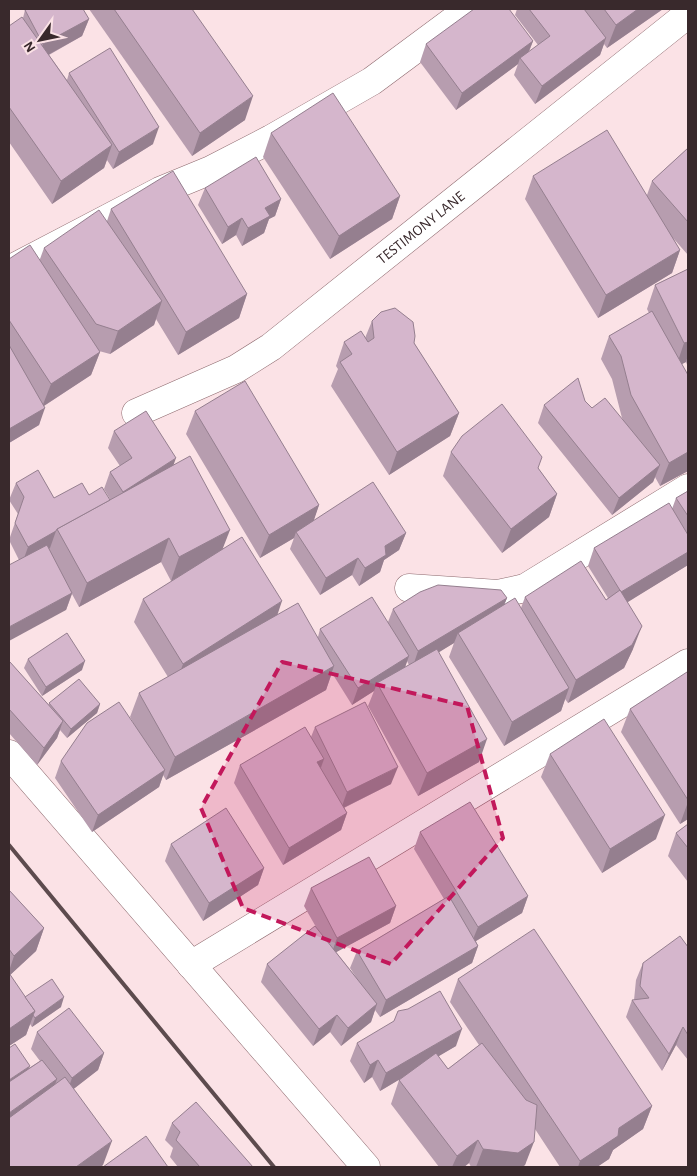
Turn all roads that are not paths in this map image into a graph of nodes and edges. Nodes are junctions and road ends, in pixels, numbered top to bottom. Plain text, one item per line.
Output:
1 (469, 9) edge
2 (688, 14) edge
3 (9, 270) edge
4 (136, 413) dead end
5 (688, 488) edge
6 (408, 588) dead end
7 (688, 664) edge
8 (9, 754) edge
9 (192, 965) junction
10 (366, 1167) edge

1 - 3 street
2 - 4 street, TESTIMONY LANE
5 - 6 street
7 - 9 street
8 - 9 street
9 - 10 street

